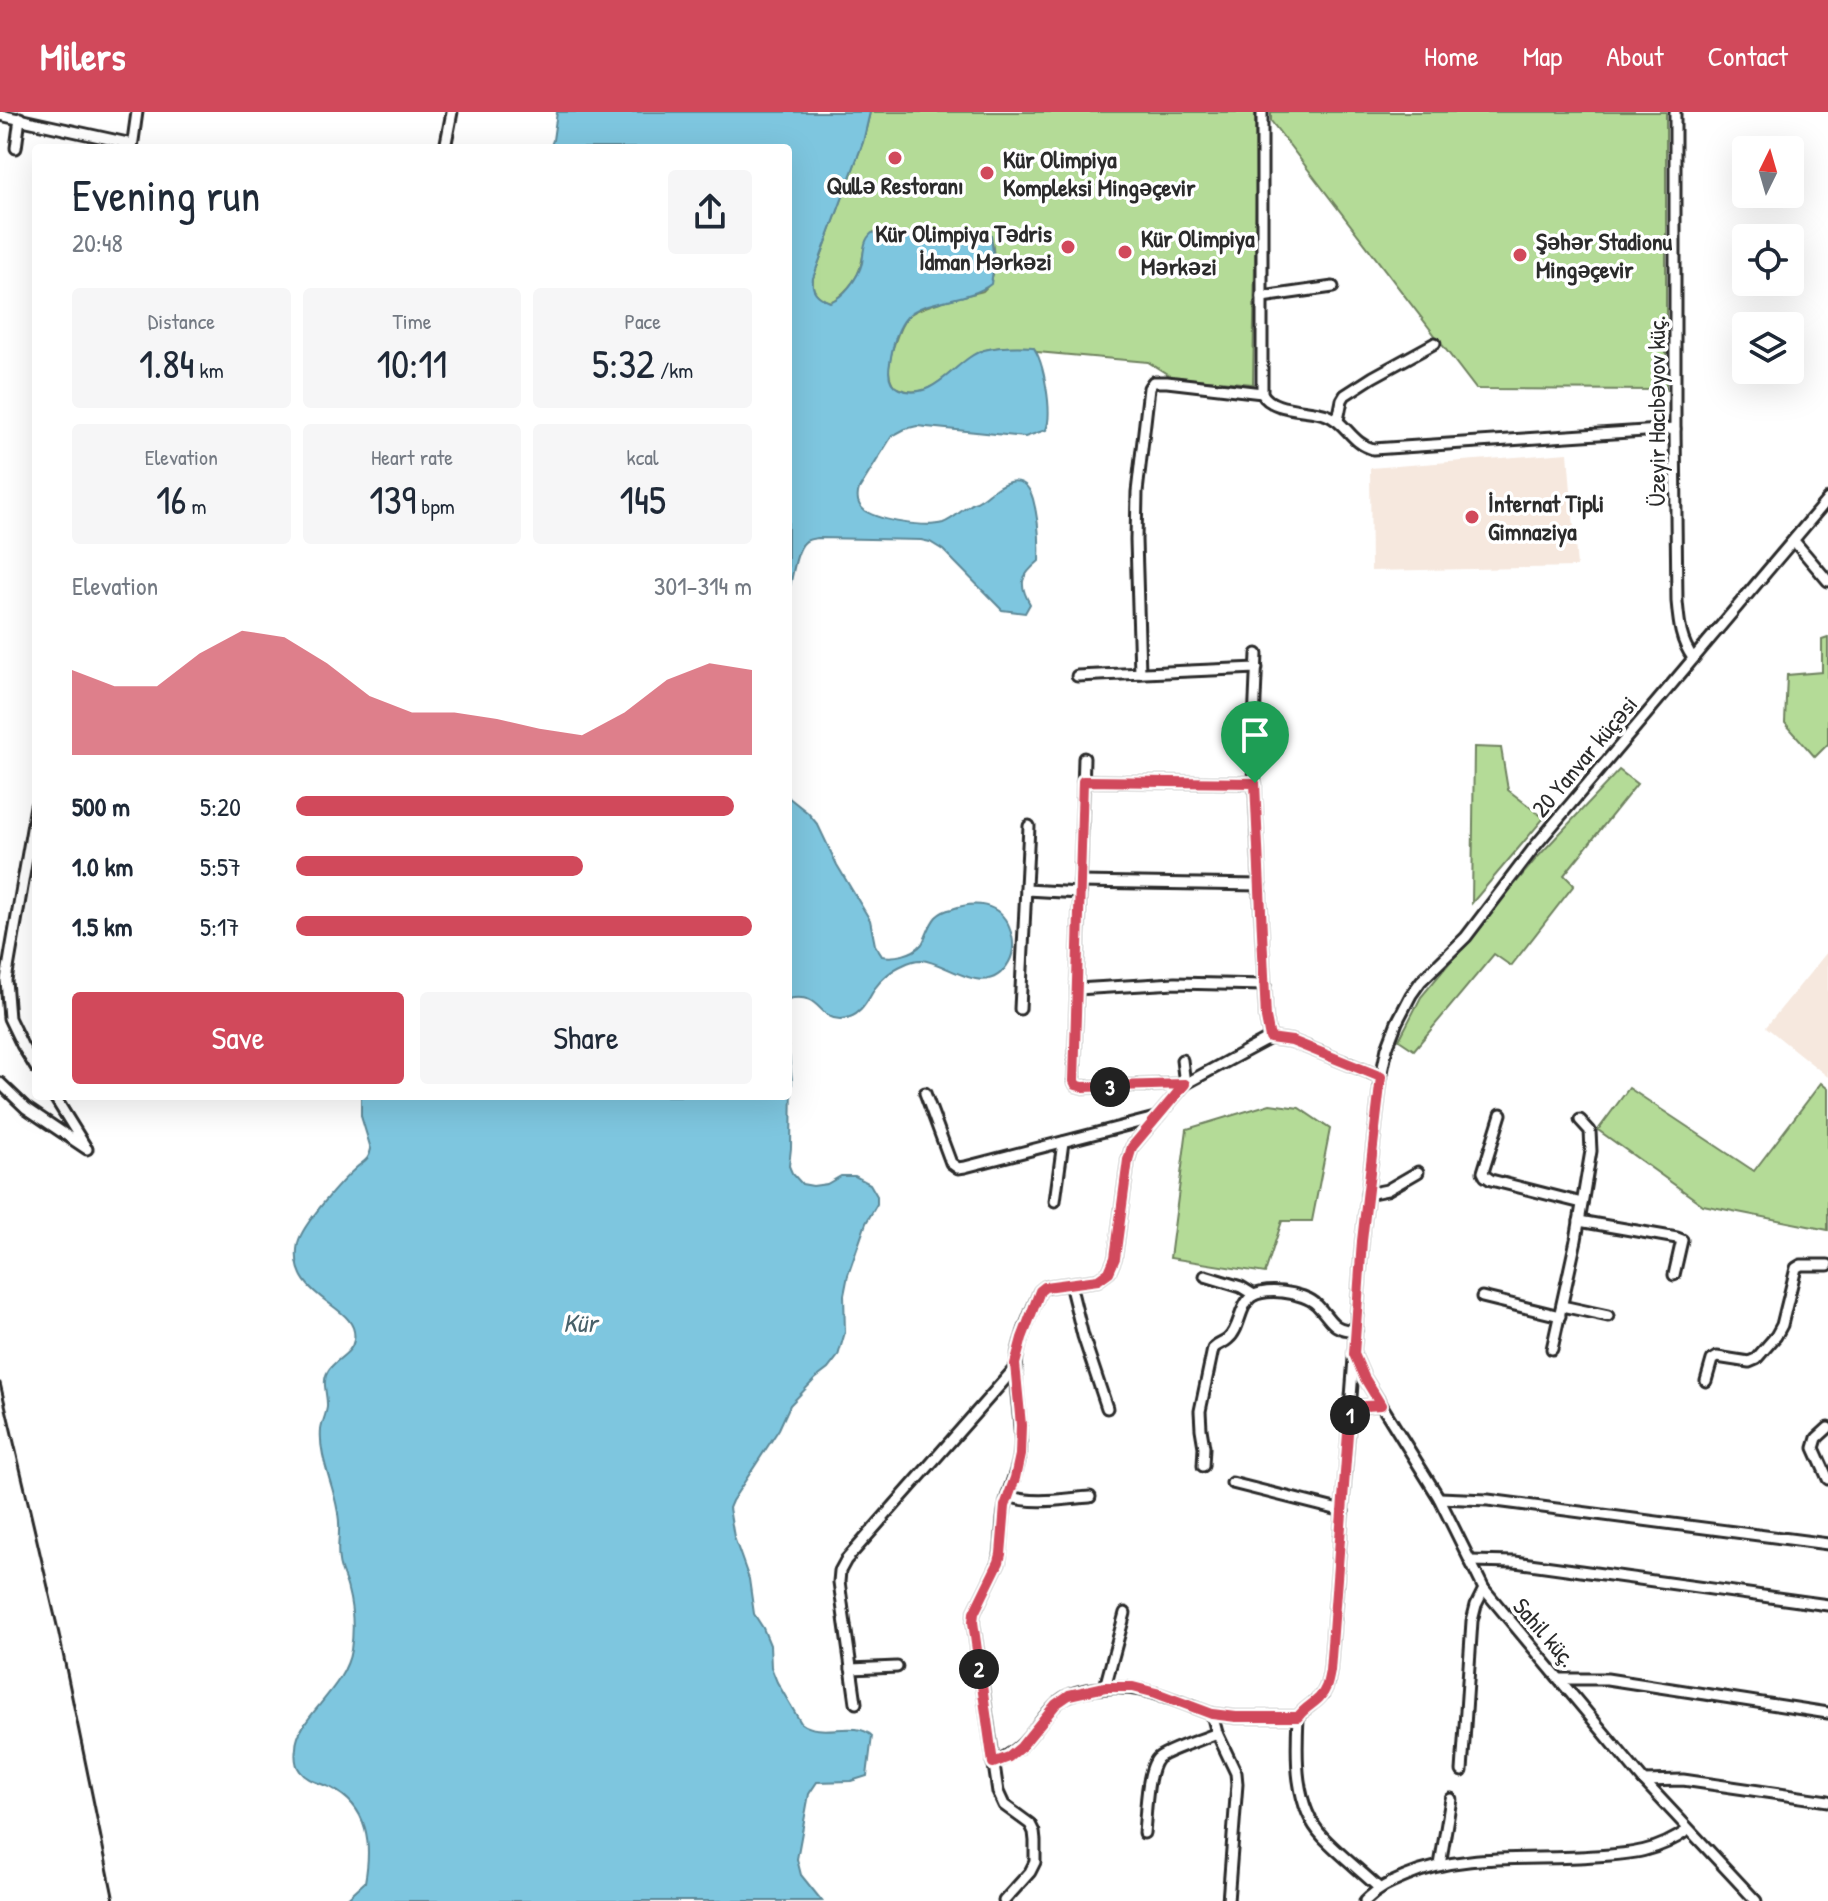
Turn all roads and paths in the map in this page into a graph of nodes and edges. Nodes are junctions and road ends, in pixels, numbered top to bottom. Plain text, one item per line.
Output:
1 (137, 112) edge
2 (452, 112) edge
3 (1262, 112) edge
4 (1675, 112) edge
5 (0, 115) edge
6 (20, 118) junction
7 (124, 144) edge
8 (132, 144) edge
9 (446, 144) edge
10 (16, 148) dead end
11 (1333, 287) dead end
12 (1262, 297) junction
13 (1435, 343) dead end
14 (1262, 393) junction
15 (1338, 420) junction
16 (1675, 429) junction
17 (1828, 499) edge
18 (1794, 541) junction
19 (1828, 581) edge
20 (1257, 654) dead end
21 (1693, 658) junction
22 (1257, 668) junction
23 (1140, 673) junction
24 (1077, 676) dead end
25 (1084, 758) dead end
26 (1083, 781) junction
27 (1255, 783) junction
28 (1029, 826) dead end
29 (32, 829) edge
30 (1260, 885) junction
31 (1080, 887) junction
32 (1026, 890) junction
33 (1265, 985) junction
34 (1077, 989) junction
35 (1020, 1009) dead end
36 (1270, 1038) junction
37 (1182, 1060) dead end
38 (32, 1061) edge
39 (1381, 1077) junction
40 (0, 1083) edge
41 (1185, 1084) junction
42 (925, 1093) dead end
43 (56, 1100) edge
44 (1501, 1114) dead end
45 (1155, 1118) junction
46 (1580, 1120) dead end
47 (1063, 1142) junction
48 (1418, 1172) dead end
49 (1367, 1194) junction
50 (1055, 1201) dead end
51 (1582, 1203) junction
52 (1579, 1221) junction
53 (1828, 1265) edge
54 (1674, 1275) dead end
55 (1205, 1276) dead end
56 (1070, 1284) junction
57 (1254, 1295) junction
58 (1482, 1297) dead end
59 (1561, 1311) junction
60 (1608, 1316) dead end
61 (1356, 1331) junction
62 (1552, 1349) dead end
63 (1354, 1354) junction
64 (1016, 1367) junction
65 (1706, 1381) dead end
66 (1381, 1405) junction
67 (1350, 1407) junction
68 (1107, 1408) dead end
69 (1828, 1428) edge
70 (1203, 1466) dead end
71 (1828, 1479) edge
72 (1232, 1483) dead end
73 (1008, 1496) junction
74 (1090, 1497) dead end
75 (1439, 1498) junction
76 (1343, 1511) junction
77 (1828, 1544) edge
78 (1470, 1561) junction
79 (1484, 1589) junction
80 (1828, 1605) edge
81 (1125, 1613) dead end
82 (897, 1667) dead end
83 (851, 1669) junction
84 (1560, 1679) junction
85 (1105, 1687) junction
86 (856, 1703) dead end
87 (1828, 1713) edge
88 (1212, 1714) junction
89 (1298, 1717) junction
90 (1217, 1733) junction
91 (993, 1763) junction
92 (1462, 1771) dead end
93 (1644, 1781) junction
94 (1451, 1799) dead end
95 (1828, 1801) edge
96 (1688, 1830) junction
97 (1144, 1833) dead end
98 (1440, 1865) junction
99 (1379, 1888) junction
100 (1004, 1901) edge
101 (1228, 1901) edge
102 (1365, 1901) edge
103 (1756, 1901) edge

1 - 8 street
2 - 9 street
3 - 12 street
4 - 16 street, Üzeyir Hacıbəyov küç.
5 - 6 street
6 - 7 street
6 - 10 street
11 - 12 street
12 - 14 street
13 - 15 street
14 - 15 street
14 - 23 street
15 - 16 street
16 - 21 street, Üzeyir Hacıbəyov küç.
17 - 18 street, 20 Yanvar küçəsi
18 - 19 street
18 - 21 street, 20 Yanvar küçəsi
20 - 22 street
21 - 39 street, 20 Yanvar küçəsi
22 - 23 street
22 - 27 street
23 - 24 street
25 - 26 street
26 - 27 street
26 - 31 street
27 - 30 street
28 - 32 street
29 - 38 street
30 - 31 street
30 - 33 street
31 - 32 street
31 - 34 street
32 - 35 street
33 - 34 street
33 - 36 street
34 - 41 street
36 - 39 street
36 - 41 street
37 - 41 street
39 - 49 street
40 - 43 street
41 - 45 street
42 - 47 street
44 - 51 street
45 - 47 street
45 - 56 street
46 - 51 street
47 - 50 street
48 - 49 street
49 - 61 street
51 - 52 street
52 - 54 street
52 - 59 street
53 - 65 street
55 - 57 street
56 - 64 street
56 - 68 street
57 - 61 street
57 - 70 street
58 - 59 street
59 - 60 street
59 - 62 street
61 - 63 street
63 - 66 street, Sahil küç.
63 - 67 street
64 - 73 street
64 - 83 street
66 - 67 street
66 - 75 street, Sahil küç.
67 - 76 street
69 - 71 street
72 - 76 street
73 - 74 street
73 - 91 street
75 - 77 street
75 - 78 street, Sahil küç.
76 - 89 street
78 - 79 street, Sahil küç.
78 - 80 street
79 - 84 street, Sahil küç.
79 - 92 street
81 - 85 street
82 - 83 street
83 - 86 street
84 - 87 street
84 - 93 street, Sahil küç.
85 - 88 street
85 - 91 street
88 - 89 street
88 - 90 street
89 - 99 street
90 - 97 street
90 - 101 street
91 - 100 street
93 - 95 street
93 - 96 street, Sahil küç.
94 - 98 street
96 - 98 street
96 - 103 street, Sahil küç.
98 - 99 street
99 - 102 street

